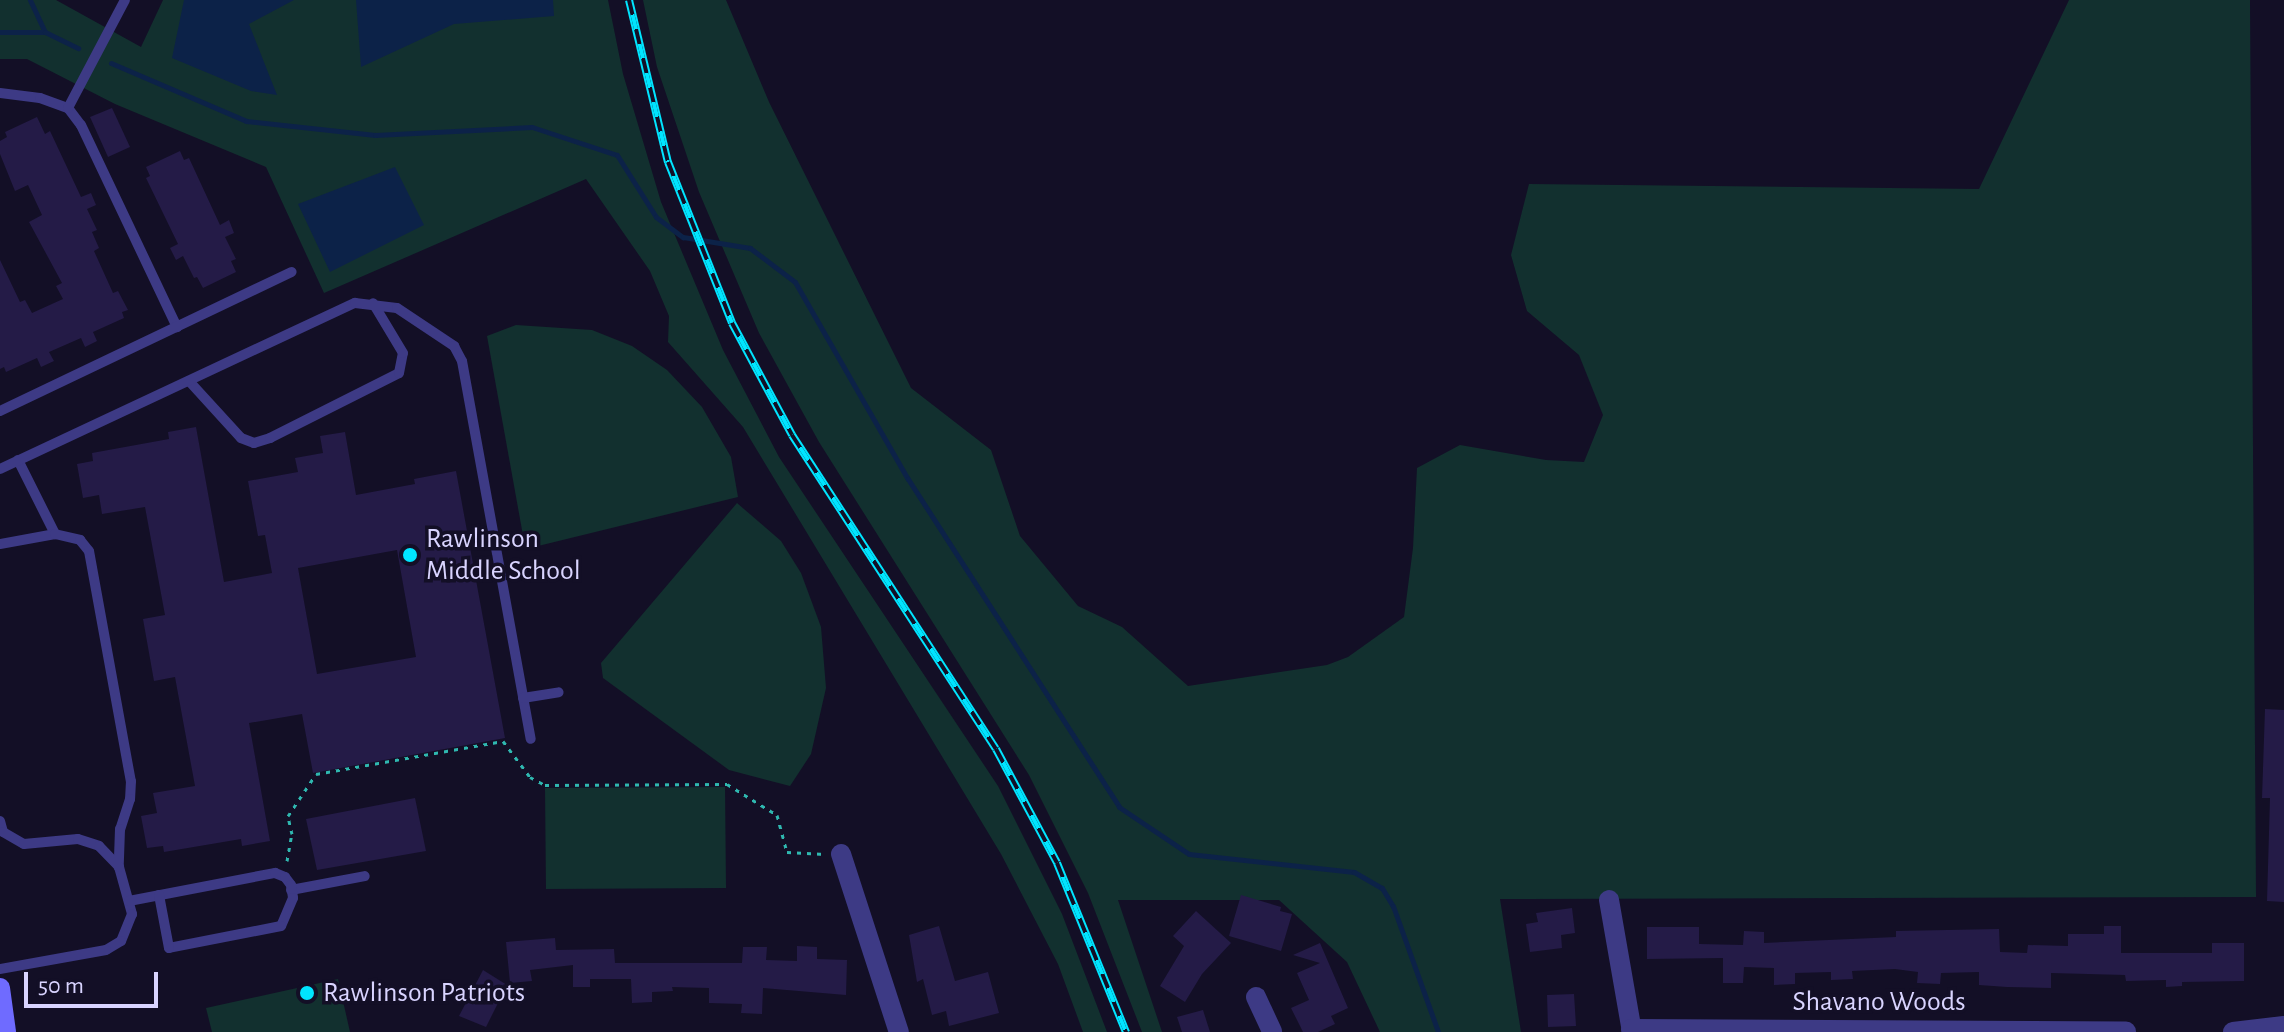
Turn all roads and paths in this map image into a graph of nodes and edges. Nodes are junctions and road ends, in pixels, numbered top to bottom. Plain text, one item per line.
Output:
1 (125, 0) edge
2 (0, 93) edge
3 (68, 108) junction
4 (292, 272) dead end
5 (373, 303) junction
6 (177, 327) junction
7 (189, 381) junction
8 (0, 411) edge
9 (18, 460) junction
10 (0, 469) edge
11 (55, 534) junction
12 (0, 544) edge
13 (559, 692) dead end
14 (523, 698) junction
15 (531, 739) dead end
16 (0, 821) edge
17 (841, 854) joint
18 (119, 867) junction
19 (365, 876) dead end
20 (285, 877) junction
21 (291, 890) junction
22 (159, 895) junction
23 (1609, 900) dead end
24 (129, 901) junction
25 (0, 969) edge
26 (0, 988) edge
27 (1256, 997) dead end
28 (2284, 1026) edge
29 (1631, 1030) edge
30 (6, 1032) edge
31 (899, 1032) edge
32 (1272, 1032) edge
33 (2126, 1032) edge
34 (2233, 1032) edge

1 - 3 lane
2 - 3 lane
3 - 6 lane
4 - 6 lane
5 - 7 lane
5 - 7 lane
5 - 14 lane
6 - 8 lane
7 - 9 lane
9 - 10 lane
9 - 11 lane
11 - 12 lane
11 - 18 lane
13 - 14 lane
14 - 15 lane
16 - 18 lane
17 - 20 path
17 - 31 street
18 - 24 lane
19 - 21 lane
20 - 21 lane
20 - 22 lane
21 - 22 lane
22 - 24 lane
23 - 29 street
24 - 25 lane
26 - 30 main road
27 - 32 street
28 - 34 street
29 - 33 street, Shavano Woods

